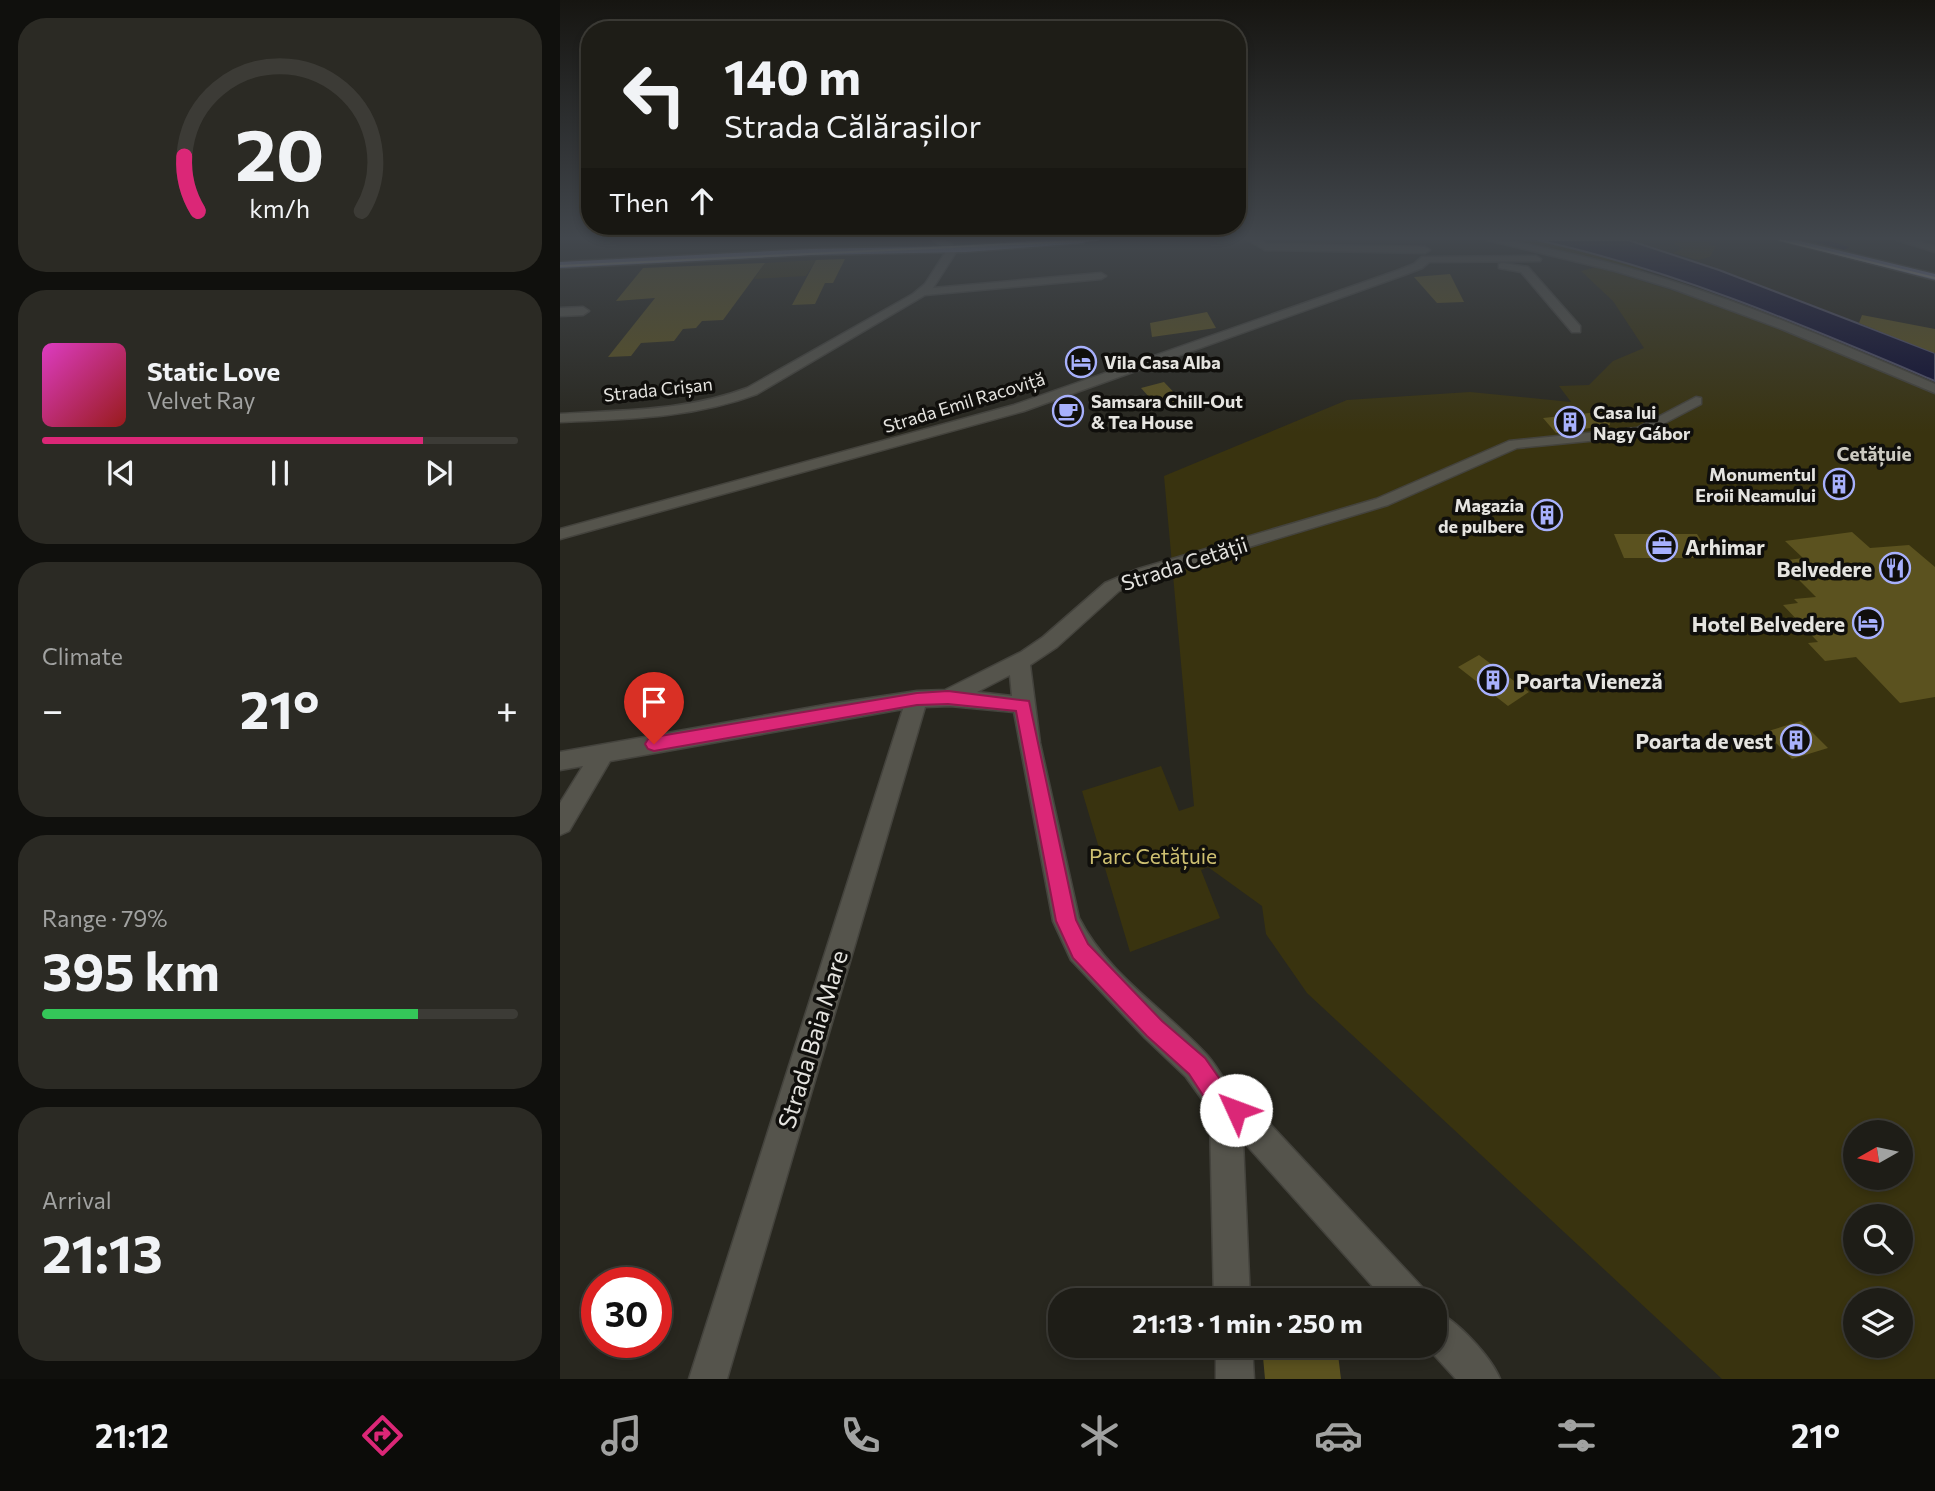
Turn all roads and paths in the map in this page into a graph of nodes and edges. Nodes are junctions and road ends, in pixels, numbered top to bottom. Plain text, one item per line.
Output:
1 (903, 304) edge
2 (1312, 304) edge
3 (1555, 304) edge
4 (1730, 304) edge
5 (583, 311) dead end
6 (560, 312) edge
7 (1576, 329) dead end
8 (1935, 389) edge
9 (1696, 401) dead end
10 (560, 418) edge
11 (560, 534) edge
12 (1019, 662) junction
13 (948, 698) junction
14 (917, 699) junction
15 (1024, 705) junction
16 (603, 753) junction
17 (560, 761) edge
18 (560, 824) edge
19 (1231, 1105) junction
20 (1232, 1288) edge
21 (1398, 1288) edge
22 (1447, 1342) edge
23 (1234, 1358) edge
24 (708, 1379) edge
25 (1235, 1379) edge
26 (1480, 1379) edge

1 - 10 street, Strada Crișan
2 - 11 street, Strada Emil Racoviță
3 - 7 street
4 - 8 street
5 - 6 street
9 - 12 street, Strada Cetății
12 - 13 street, Strada Cetății
12 - 15 street
13 - 14 street, Strada Cetății
13 - 15 street
14 - 16 street, Strada Cetății
14 - 24 street, Strada Baia Mare
15 - 19 street
16 - 17 street, Strada Cetății
16 - 18 street
19 - 20 street
19 - 21 street
22 - 26 street
23 - 25 street

